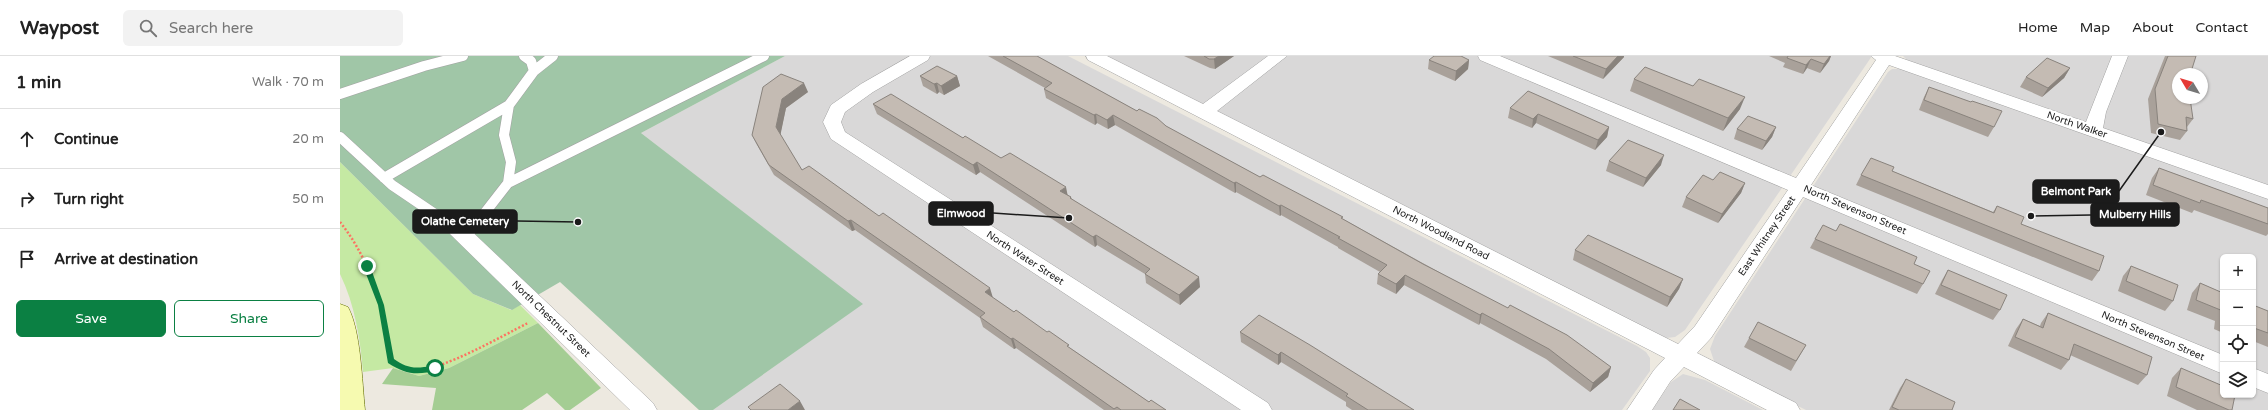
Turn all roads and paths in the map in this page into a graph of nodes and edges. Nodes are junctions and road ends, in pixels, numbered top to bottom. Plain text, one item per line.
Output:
1 (429, 56) edge
2 (441, 56) edge
3 (463, 56) edge
4 (524, 56) edge
5 (552, 56) edge
6 (764, 56) edge
7 (922, 56) edge
8 (1094, 56) edge
9 (1279, 56) edge
10 (1486, 56) edge
11 (2120, 56) edge
12 (1884, 57) edge
13 (534, 71) junction
14 (340, 94) edge
15 (509, 106) junction
16 (1204, 112) junction
17 (2093, 131) junction
18 (340, 137) edge
19 (384, 178) junction
20 (508, 183) junction
21 (1799, 187) junction
22 (2268, 192) edge
23 (340, 222) edge
24 (462, 233) junction
25 (340, 313) edge
26 (546, 314) junction
27 (1681, 356) junction
28 (2220, 364) edge
29 (2256, 378) edge
30 (2268, 384) edge
31 (352, 410) edge
32 (645, 410) edge
33 (1260, 410) edge
34 (1639, 410) edge
35 (1788, 410) edge

1 - 2 lane
3 - 14 lane
4 - 13 lane
5 - 13 lane
6 - 20 lane
7 - 33 street, North Water Street
8 - 16 street, North Woodland Road
9 - 16 street
10 - 21 street, North Stevenson Street
11 - 17 street
12 - 17 street, North Walker
12 - 21 street, East Whitney Street
13 - 15 lane
15 - 19 lane
15 - 20 lane
16 - 27 street, North Woodland Road
17 - 22 street, North Walker
18 - 19 lane
19 - 24 lane
20 - 24 lane
21 - 27 street, East Whitney Street
21 - 28 street, North Stevenson Street
23 - 26 path
24 - 26 street, North Chestnut Street
25 - 31 main road
26 - 32 street, North Chestnut Street
27 - 34 street, East Whitney Street
27 - 35 street, North Woodland Road
29 - 30 street

